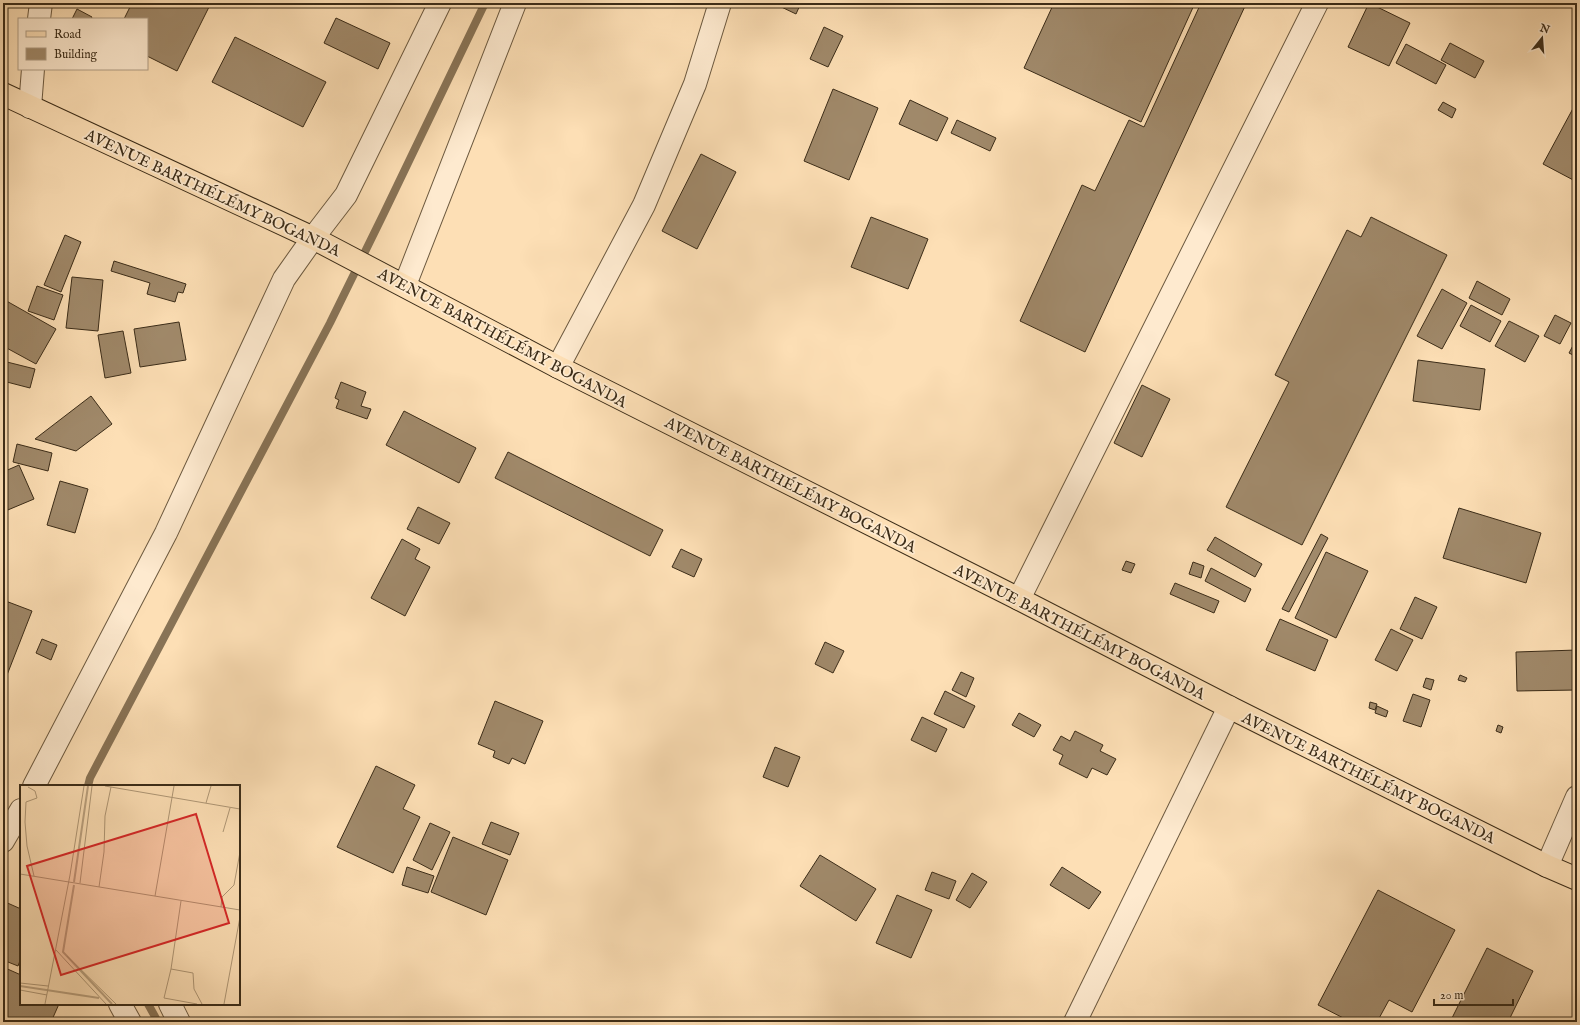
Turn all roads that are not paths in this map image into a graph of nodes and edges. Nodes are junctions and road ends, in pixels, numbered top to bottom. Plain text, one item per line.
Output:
1 (41, 3) edge
2 (440, 3) edge
3 (515, 3) edge
4 (720, 3) edge
5 (1317, 3) edge
6 (39, 18) edge
7 (33, 70) edge
8 (3, 94) edge
9 (30, 107) junction
10 (313, 238) junction
11 (405, 285) junction
12 (558, 367) junction
13 (1019, 599) junction
14 (1229, 707) junction
15 (35, 785) edge
16 (1577, 797) edge
17 (20, 812) edge
18 (3, 841) edge
19 (1547, 866) junction
20 (1577, 879) edge
21 (121, 1005) edge
22 (170, 1005) edge
23 (130, 1022) edge
24 (179, 1022) edge
25 (1075, 1022) edge

1 - 6 street
2 - 10 street
3 - 11 street
4 - 12 street
5 - 13 street
7 - 9 street
8 - 9 main road, AVENUE BARTHÉLÉMY BOGANDA
9 - 10 main road, AVENUE BARTHÉLÉMY BOGANDA
10 - 11 main road, AVENUE BARTHÉLÉMY BOGANDA
10 - 15 street
11 - 12 main road, AVENUE BARTHÉLÉMY BOGANDA
12 - 13 main road, AVENUE BARTHÉLÉMY BOGANDA
13 - 14 main road, AVENUE BARTHÉLÉMY BOGANDA
14 - 19 main road, AVENUE BARTHÉLÉMY BOGANDA
14 - 25 street
16 - 19 street
17 - 18 street
19 - 20 main road, AVENUE BARTHÉLÉMY BOGANDA
21 - 23 street
22 - 24 street

